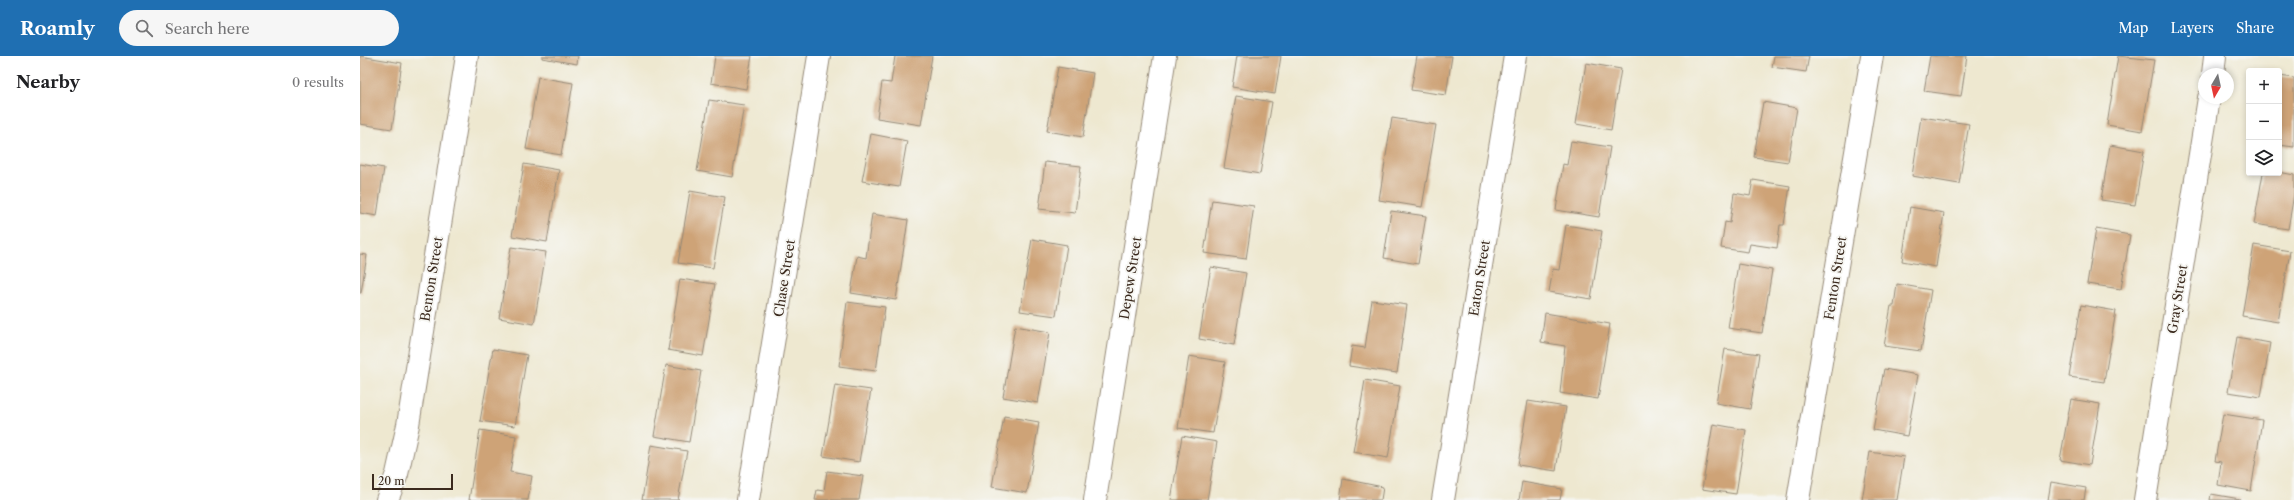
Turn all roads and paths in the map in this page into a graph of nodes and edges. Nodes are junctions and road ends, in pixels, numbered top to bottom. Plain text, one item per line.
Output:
1 (467, 56) edge
2 (819, 56) edge
3 (1165, 56) edge
4 (1515, 56) edge
5 (1872, 56) edge
6 (2215, 56) edge
7 (2213, 68) edge
8 (2208, 104) edge
9 (387, 500) edge
10 (748, 500) edge
11 (1095, 500) edge
12 (1443, 500) edge
13 (1798, 500) edge
14 (2145, 500) edge

1 - 9 street, Benton Street
2 - 10 street, Chase Street
3 - 11 street, Depew Street
4 - 12 street, Eaton Street
5 - 13 street, Fenton Street
6 - 7 street
8 - 14 street, Gray Street

